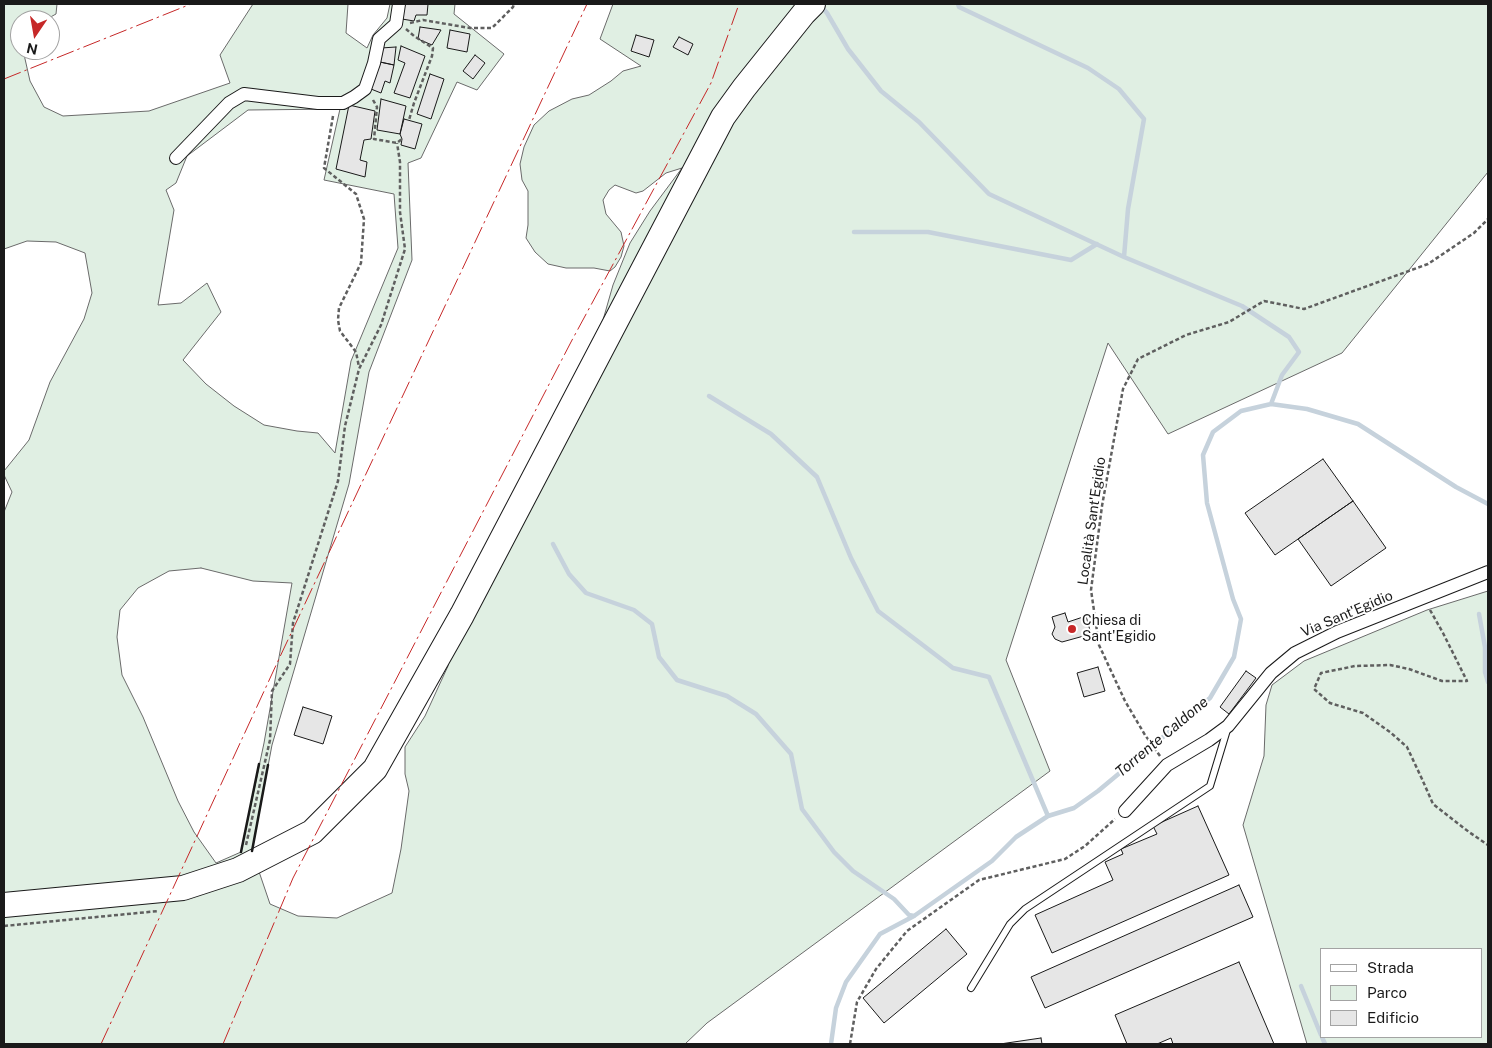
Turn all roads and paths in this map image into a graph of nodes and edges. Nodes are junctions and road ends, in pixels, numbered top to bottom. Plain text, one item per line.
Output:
1 (399, 4) edge
2 (514, 4) edge
3 (814, 4) edge
4 (396, 24) junction
5 (365, 88) junction
6 (336, 103) junction
7 (409, 120) dead end
8 (402, 139) dead end
9 (396, 143) junction
10 (176, 158) dead end
11 (1488, 219) edge
12 (360, 369) junction
13 (1488, 572) edge
14 (1422, 599) junction
15 (1228, 726) junction
16 (1160, 754) dead end
17 (1125, 811) joint
18 (1488, 844) edge
19 (245, 851) dead end
20 (4, 906) edge
21 (971, 988) dead end
22 (850, 1044) edge

1 - 4 street
2 - 4 path
3 - 20 highway
4 - 5 street
4 - 7 path
5 - 6 street
5 - 9 path
6 - 10 street
6 - 12 path
8 - 9 path
9 - 12 path
11 - 16 path, Località Sant'Egidio
12 - 19 path
13 - 14 street, Via Sant'Egidio
14 - 15 street, Via Sant'Egidio
14 - 18 path
15 - 17 street, Via Sant'Egidio
15 - 21 lane
17 - 22 path

